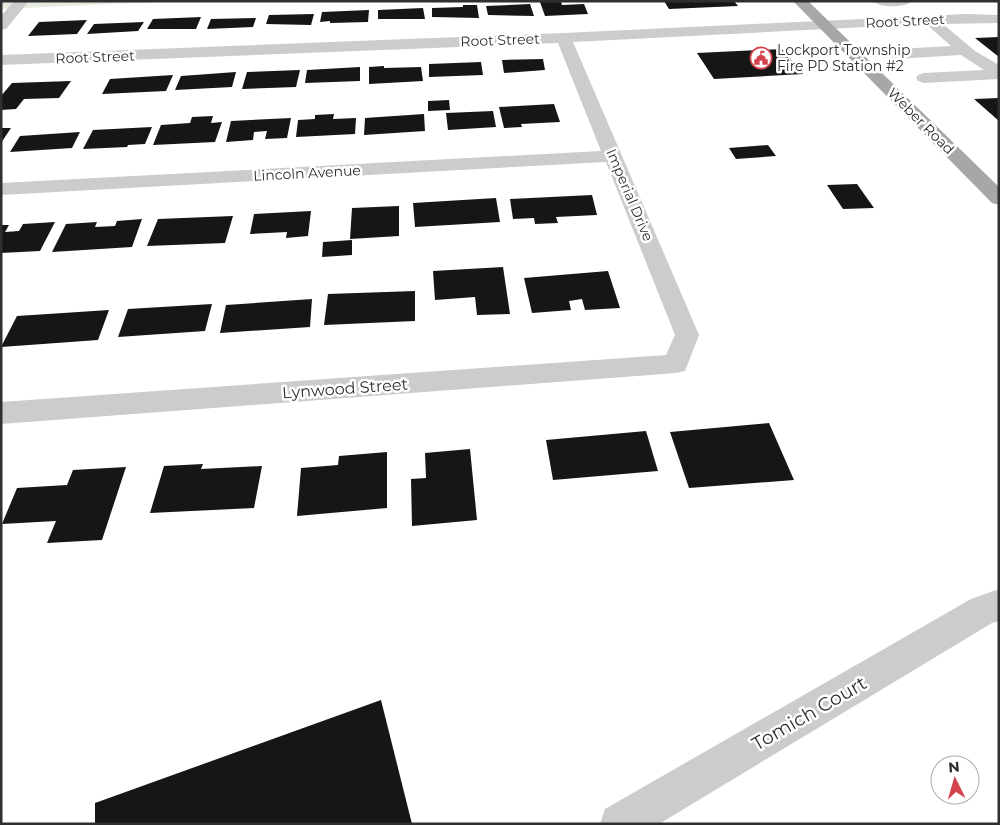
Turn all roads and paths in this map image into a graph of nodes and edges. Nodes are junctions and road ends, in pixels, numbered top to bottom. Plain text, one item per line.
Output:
1 (22, 1) edge
2 (800, 1) edge
3 (880, 1) edge
4 (905, 1) edge
5 (997, 11) edge
6 (933, 16) junction
7 (825, 25) junction
8 (1, 26) edge
9 (564, 38) junction
10 (964, 50) junction
11 (896, 54) dead end
12 (1, 60) edge
13 (999, 73) edge
14 (924, 78) dead end
15 (614, 156) junction
16 (1, 189) edge
17 (999, 199) edge
18 (682, 352) joint
19 (1, 413) edge
20 (999, 605) edge
21 (620, 824) edge

1 - 8 street
2 - 7 main road, Weber Road
3 - 4 street
5 - 6 street, Root Street
6 - 7 street, Root Street
6 - 10 street
7 - 9 street, Root Street
7 - 17 main road, Weber Road
9 - 12 street, Root Street
9 - 15 street, Imperial Drive
10 - 11 street
10 - 13 street
13 - 14 street
15 - 16 street, Lincoln Avenue
15 - 18 street, Imperial Drive
18 - 19 street, Lynwood Street
20 - 21 street, Tomich Court

